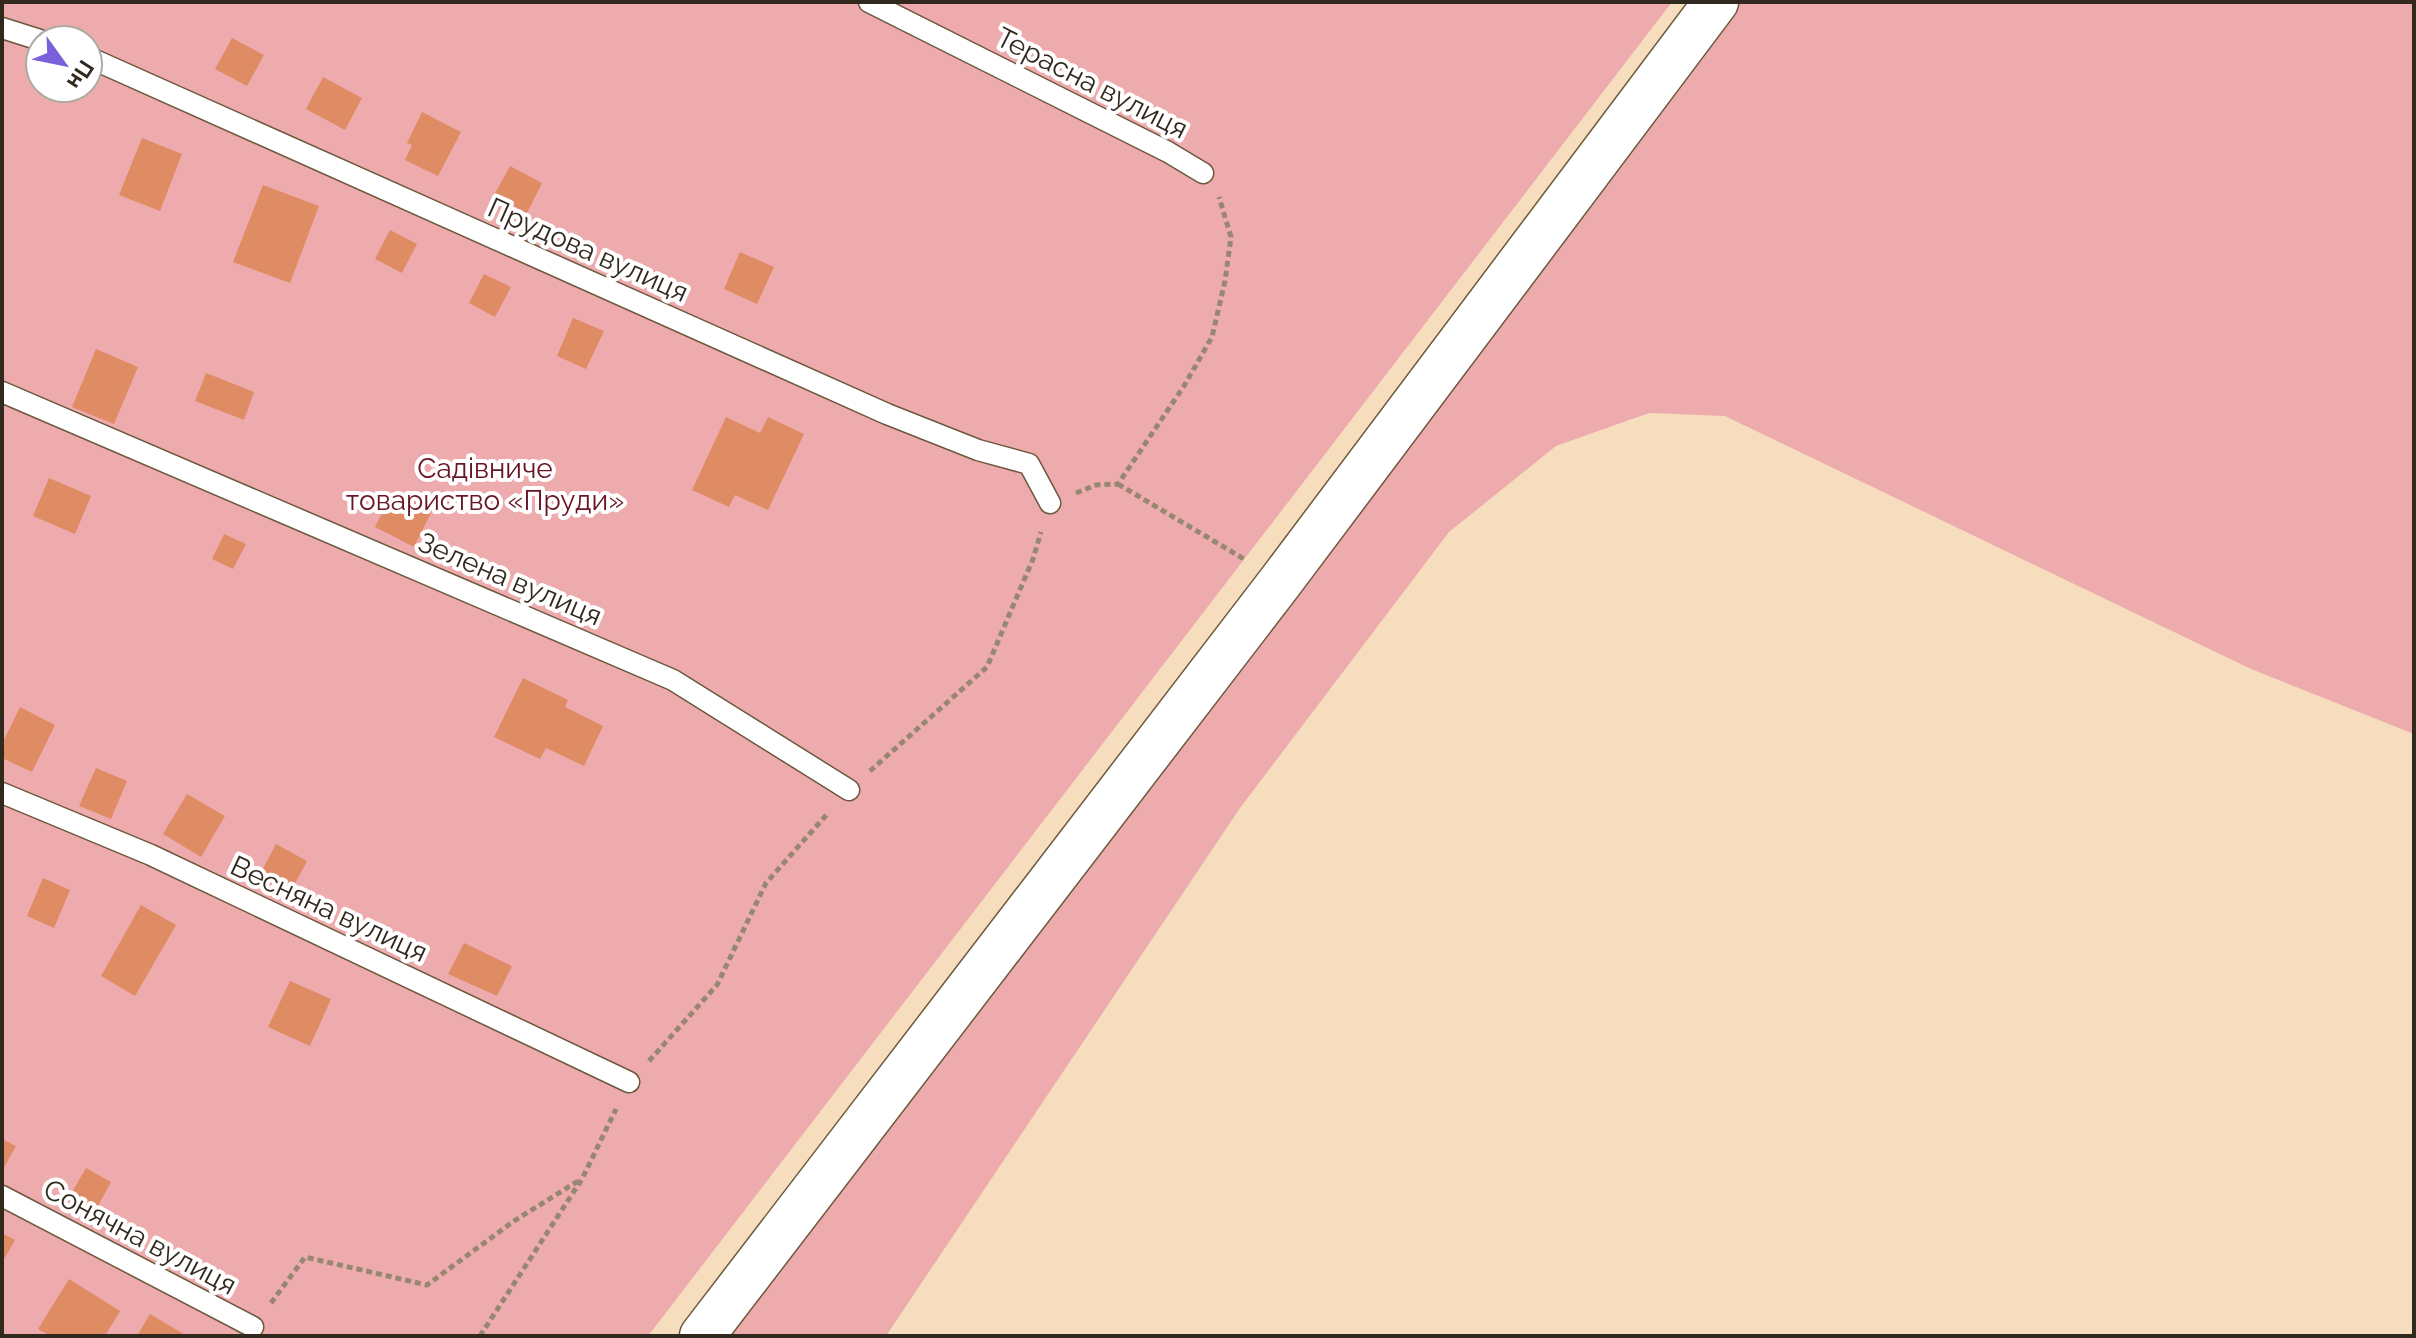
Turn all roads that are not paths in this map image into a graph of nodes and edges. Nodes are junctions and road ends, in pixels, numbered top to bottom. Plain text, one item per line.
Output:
1 (869, 2) edge
2 (1716, 2) edge
3 (2, 28) edge
4 (24, 35) edge
5 (104, 64) edge
6 (1203, 173) road end
7 (2, 392) edge
8 (1050, 503) road end
9 (849, 790) road end
10 (2, 793) edge
11 (629, 1082) road end
12 (2, 1196) edge
13 (253, 1327) road end
14 (702, 1336) edge

1 - 6 lane, Терасна вулиця
2 - 14 highway
3 - 4 lane
5 - 8 lane, Прудова вулиця
7 - 9 lane, Зелена вулиця
10 - 11 lane, Весняна вулиця
12 - 13 lane, Сонячна вулиця

